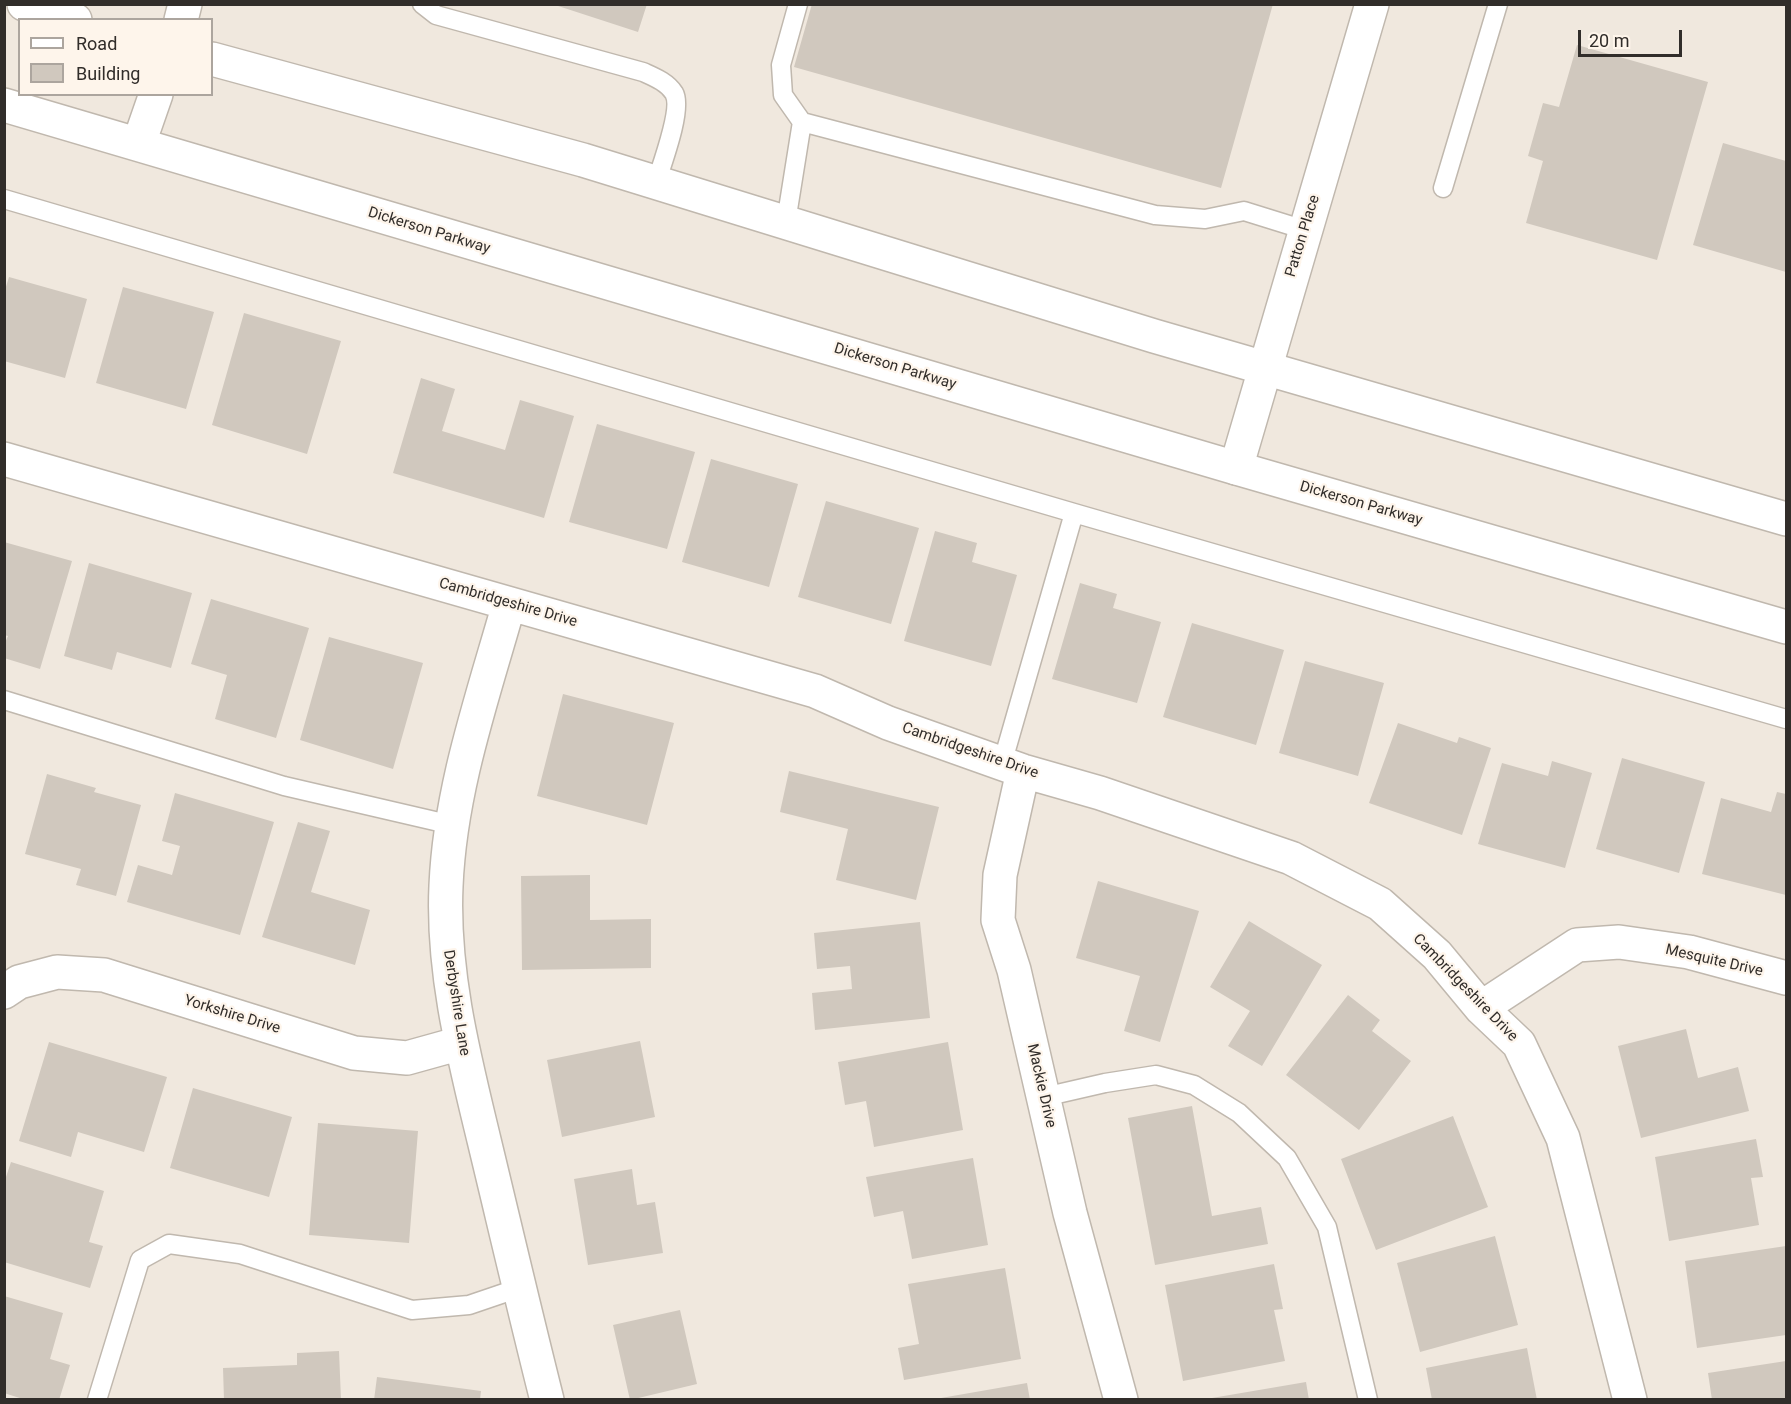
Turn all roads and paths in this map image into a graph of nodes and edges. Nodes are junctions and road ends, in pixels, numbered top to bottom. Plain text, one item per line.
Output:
1 (24, 4) edge
2 (422, 4) edge
3 (798, 4) edge
4 (1371, 4) edge
5 (1498, 4) edge
6 (69, 18) edge
7 (213, 59) edge
8 (155, 96) edge
9 (4, 105) edge
10 (802, 122) junction
11 (139, 144) junction
12 (656, 183) junction
13 (1443, 188) dead end
14 (4, 200) edge
15 (786, 222) junction
16 (1305, 230) junction
17 (1265, 367) junction
18 (4, 459) edge
19 (1236, 468) junction
20 (1074, 513) junction
21 (1786, 519) edge
22 (510, 604) junction
23 (1786, 627) edge
24 (4, 700) edge
25 (1786, 718) edge
26 (1013, 767) junction
27 (452, 825) junction
28 (1786, 978) edge
29 (4, 992) edge
30 (1481, 1008) junction
31 (461, 1043) junction
32 (1044, 1097) junction
33 (519, 1288) junction
34 (97, 1400) edge
35 (548, 1400) edge
36 (1121, 1400) edge
37 (1368, 1400) edge
38 (1630, 1400) edge

1 - 6 street
2 - 12 lane
3 - 10 lane
4 - 16 street, Patton Place
5 - 13 lane
7 - 12 street
8 - 11 street
9 - 11 street, Dickerson Parkway
10 - 15 lane
10 - 16 lane
11 - 19 street, Dickerson Parkway
12 - 15 street
14 - 20 lane
15 - 17 street
16 - 17 street, Patton Place
17 - 19 street, Patton Place
17 - 21 street
18 - 22 street, Cambridgeshire Drive
19 - 23 street, Dickerson Parkway
20 - 25 lane
20 - 26 lane
22 - 26 street, Cambridgeshire Drive
22 - 27 street, Derbyshire Lane
24 - 27 lane
26 - 30 street, Cambridgeshire Drive
26 - 32 street, Mackie Drive
27 - 31 street, Derbyshire Lane
28 - 30 street, Mesquite Drive
29 - 31 street, Yorkshire Drive
30 - 38 street, Cambridgeshire Drive
31 - 33 street, Derbyshire Lane
32 - 36 street, Mackie Drive
32 - 37 lane
33 - 34 lane
33 - 35 street, Derbyshire Lane

